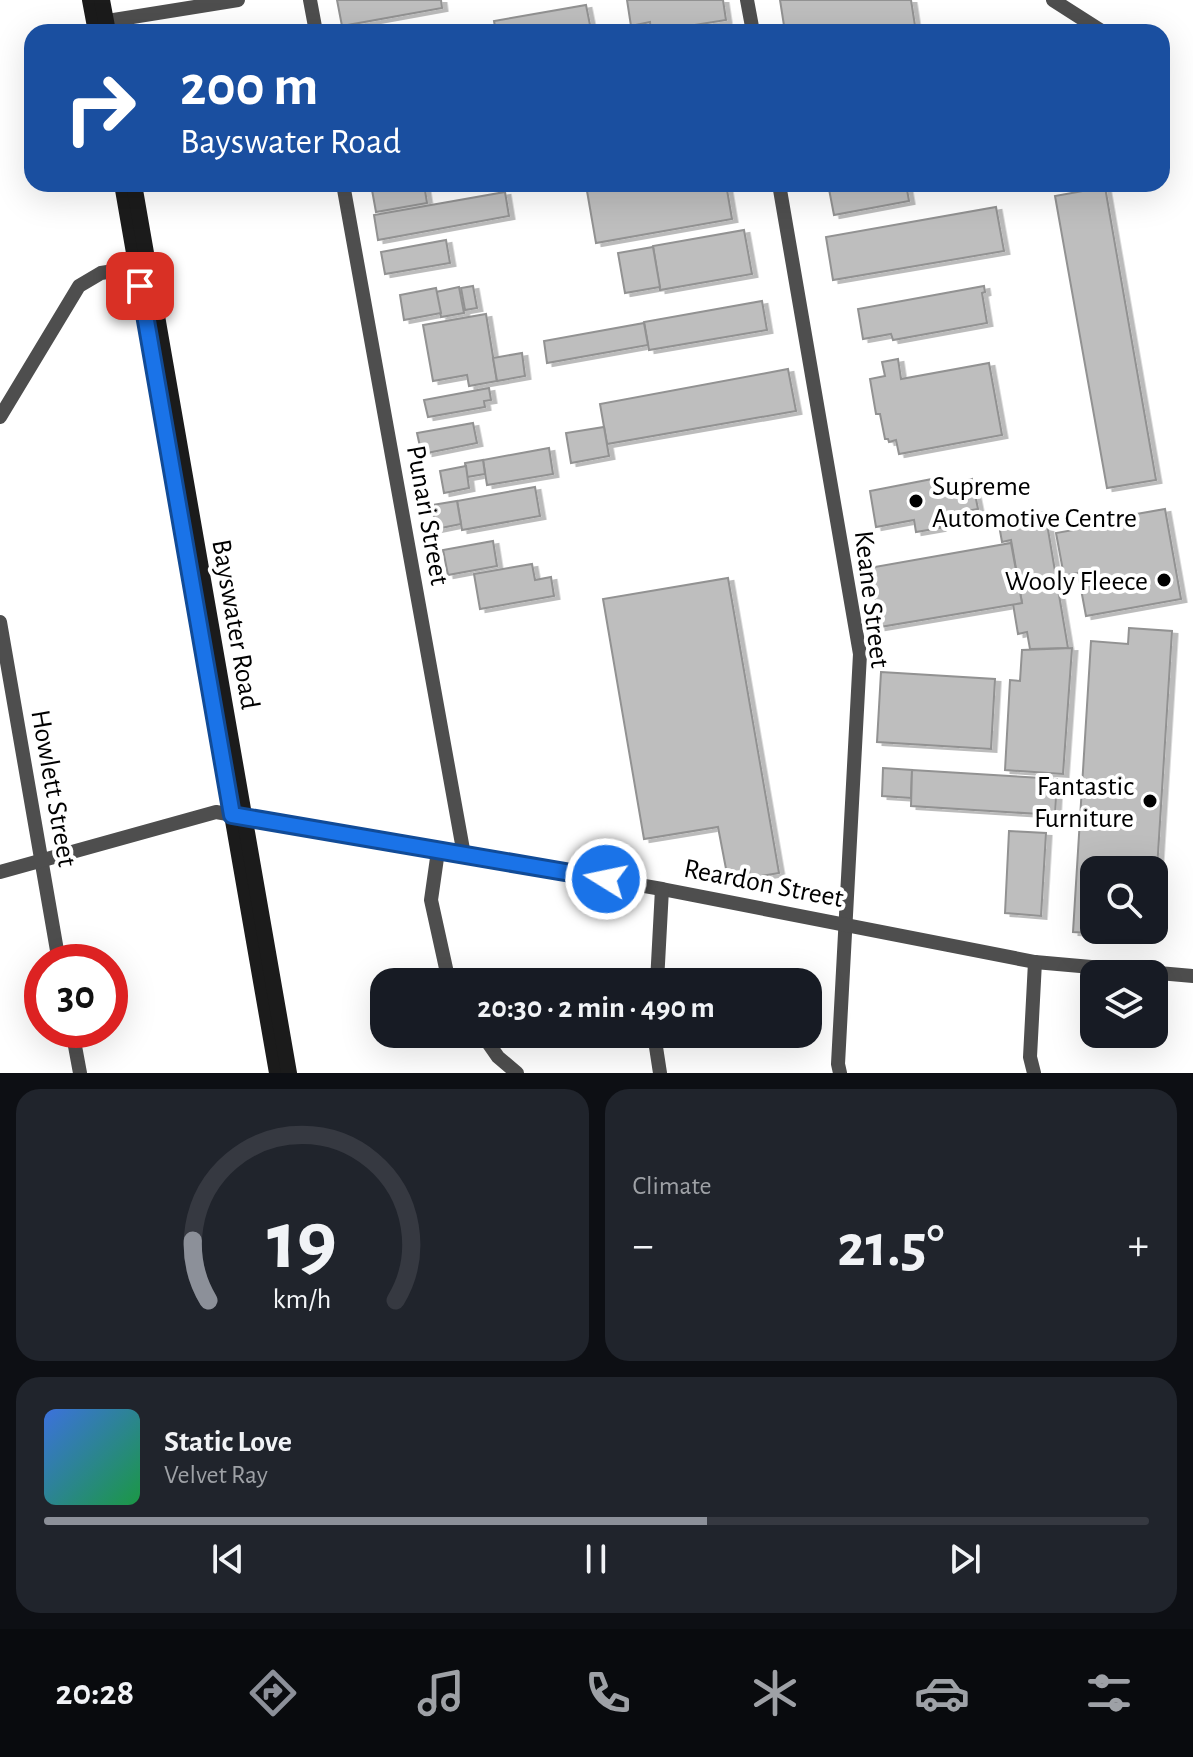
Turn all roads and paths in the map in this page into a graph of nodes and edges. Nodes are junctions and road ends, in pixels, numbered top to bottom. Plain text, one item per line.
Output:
1 (90, 0) edge
2 (102, 0) edge
3 (238, 0) edge
4 (310, 0) edge
5 (747, 0) edge
6 (1053, 0) edge
7 (100, 24) edge
8 (101, 24) edge
9 (116, 24) edge
10 (314, 24) edge
11 (752, 24) edge
12 (1090, 24) edge
13 (124, 192) edge
14 (135, 192) edge
15 (344, 192) edge
16 (780, 192) edge
17 (143, 267) junction
18 (1, 415) edge
19 (0, 622) edge
20 (239, 817) junction
21 (438, 851) junction
22 (464, 855) junction
23 (41, 862) junction
24 (0, 872) edge
25 (662, 889) junction
26 (844, 924) junction
27 (56, 944) edge
28 (1035, 962) junction
29 (446, 968) edge
30 (658, 968) edge
31 (1193, 976) edge
32 (75, 1048) edge
33 (492, 1048) edge
34 (656, 1048) edge
35 (80, 1073) edge
36 (277, 1073) edge
37 (289, 1073) edge
38 (517, 1073) edge
39 (660, 1073) edge
40 (840, 1073) edge
41 (1034, 1073) edge

1 - 7 main road
2 - 8 main road
3 - 9 street
4 - 10 street
5 - 11 street
6 - 12 street
13 - 17 main road, Bayswater Road
14 - 17 main road, Bayswater Road
15 - 22 street, Punari Street
16 - 26 street, Keane Street
17 - 18 street
17 - 20 main road, Bayswater Road
19 - 23 street, Howlett Street
20 - 21 street, Reardon Street
20 - 23 street, Reardon Street
20 - 36 main road, Bayswater Road
20 - 37 main road, Bayswater Road
21 - 22 street, Reardon Street
21 - 29 street
22 - 25 street, Reardon Street
23 - 24 street, Reardon Street
23 - 27 street, Howlett Street
25 - 26 street, Reardon Street
25 - 30 street
26 - 28 street, Reardon Street
26 - 40 street, Keane Street
28 - 31 street, Reardon Street
28 - 41 street
32 - 35 street
33 - 38 street
34 - 39 street

